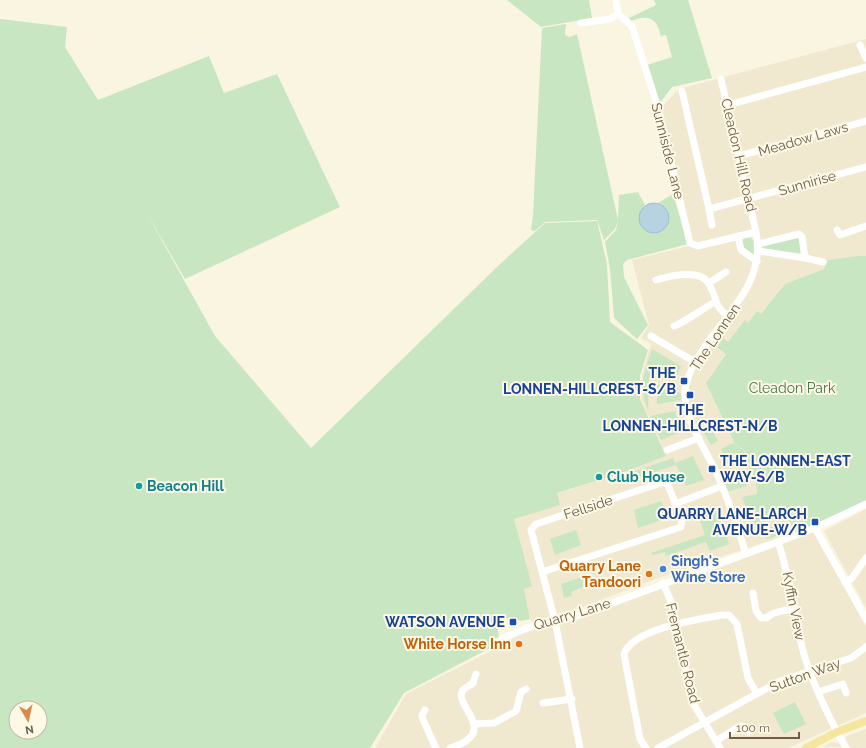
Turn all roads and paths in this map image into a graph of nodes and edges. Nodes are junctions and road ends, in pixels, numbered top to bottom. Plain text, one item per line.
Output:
1 (616, 0) edge
2 (618, 14) junction
3 (581, 23) dead end
4 (860, 45) dead end
5 (866, 58) edge
6 (866, 67) edge
7 (721, 79) dead end
8 (682, 91) dead end
9 (728, 105) junction
10 (866, 121) edge
11 (739, 156) junction
12 (866, 167) edge
13 (748, 200) junction
14 (709, 209) junction
15 (712, 225) dead end
16 (866, 226) edge
17 (837, 230) dead end
18 (756, 232) junction
19 (738, 236) junction
20 (759, 248) junction
21 (805, 258) junction
22 (757, 261) junction
23 (823, 262) dead end
24 (726, 272) dead end
25 (656, 280) dead end
26 (709, 283) junction
27 (715, 302) junction
28 (728, 316) junction
29 (674, 326) dead end
30 (651, 336) dead end
31 (695, 362) junction
32 (699, 438) junction
33 (668, 450) dead end
34 (722, 486) junction
35 (675, 504) junction
36 (866, 504) edge
37 (815, 528) junction
38 (778, 542) junction
39 (746, 553) junction
40 (866, 558) edge
41 (542, 572) junction
42 (845, 582) junction
43 (663, 583) junction
44 (753, 593) dead end
45 (795, 608) junction
46 (866, 619) edge
47 (555, 621) junction
48 (677, 624) junction
49 (502, 639) dead end
50 (866, 647) edge
51 (810, 671) junction
52 (476, 674) dead end
53 (526, 689) dead end
54 (818, 692) junction
55 (846, 693) dead end
56 (757, 694) junction
57 (572, 699) junction
58 (543, 703) dead end
59 (425, 710) dead end
60 (866, 721) edge
61 (705, 722) junction
62 (474, 724) junction
63 (750, 732) dead end
64 (837, 732) junction
65 (716, 741) junction
66 (436, 748) edge
67 (450, 748) edge
68 (580, 748) edge
69 (646, 748) edge
70 (658, 748) edge
71 (720, 748) edge
72 (806, 748) edge
73 (846, 748) edge

1 - 2 street
2 - 3 street
2 - 19 street, Sunniside Lane
4 - 5 street
6 - 9 street
7 - 9 street, Cleadon Hill Road
8 - 14 street
9 - 11 street, Cleadon Hill Road
10 - 11 street, Meadow Laws
11 - 13 street, Cleadon Hill Road
12 - 13 street, Sunnirise
13 - 14 street, Sunnirise
13 - 18 street, Cleadon Hill Road
14 - 15 street
16 - 17 street
18 - 19 street, Sunniside Lane
18 - 20 street, The Lonnen
19 - 22 street
20 - 21 street
20 - 21 street
20 - 22 street, The Lonnen
21 - 23 street
22 - 28 street, The Lonnen
24 - 26 street
25 - 26 street
26 - 27 street
27 - 28 street
27 - 29 street
28 - 31 street, The Lonnen
30 - 31 street
31 - 32 street, The Lonnen
32 - 33 street
32 - 34 street, The Lonnen
34 - 35 street
34 - 39 street, The Lonnen
35 - 41 street
35 - 41 street, Fellside
36 - 37 street, Quarry Lane
37 - 38 street, Quarry Lane
37 - 42 street
38 - 39 street, Quarry Lane
38 - 45 street, Kyffin View
39 - 43 street, Quarry Lane
40 - 42 street
41 - 47 street
42 - 46 street
43 - 47 street, Quarry Lane
43 - 48 street, Fremantle Road
44 - 45 street
45 - 51 street, Kyffin View
47 - 49 street, Quarry Lane
47 - 57 street
48 - 56 street
48 - 61 street, Fremantle Road
48 - 69 street
50 - 51 street, Sutton Way
51 - 54 street, Kyffin View
51 - 56 street, Sutton Way
52 - 62 street
53 - 62 street
54 - 55 street
54 - 64 street, Kyffin View
56 - 61 street, Sutton Way
57 - 58 street
57 - 68 street
59 - 66 street
60 - 64 main road
61 - 65 street, Fremantle Road
61 - 70 street, Sutton Way
62 - 67 street
63 - 65 street
64 - 72 main road
64 - 73 street, Kyffin View
65 - 71 street, Fremantle Road

